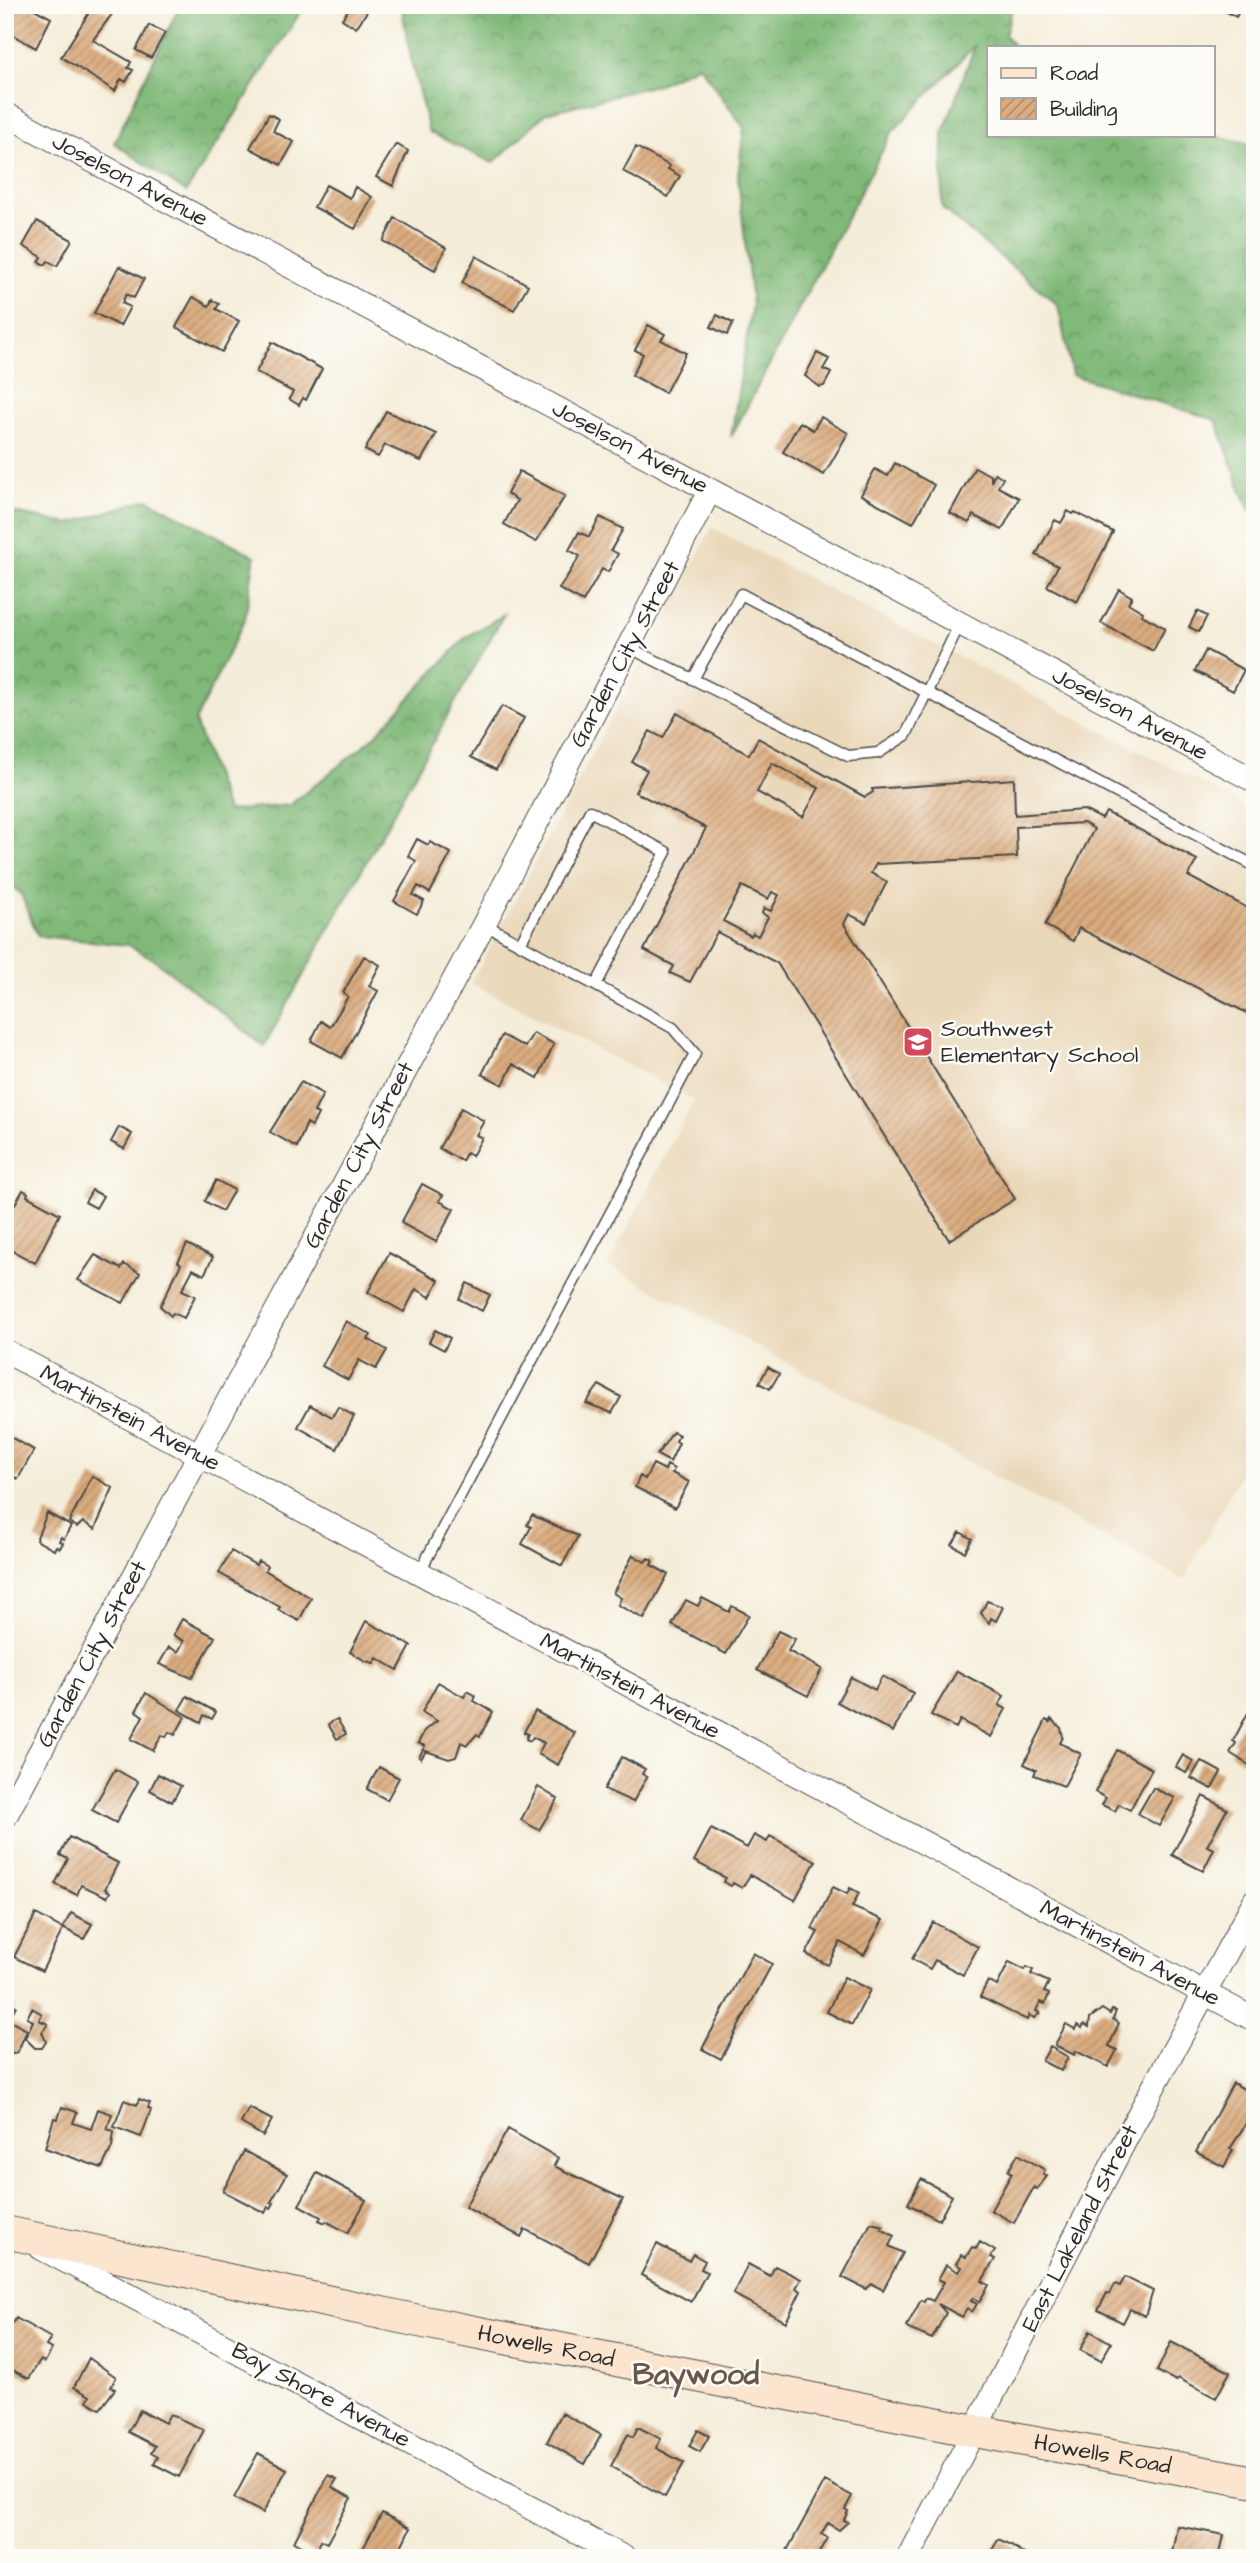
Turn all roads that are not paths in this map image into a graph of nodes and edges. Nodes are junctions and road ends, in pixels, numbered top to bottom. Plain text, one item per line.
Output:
1 (5, 114) edge
2 (710, 491) junction
3 (960, 623) junction
4 (628, 648) junction
5 (693, 679) junction
6 (926, 692) junction
7 (1255, 780) edge
8 (1255, 866) edge
9 (484, 923) junction
10 (520, 944) junction
11 (596, 985) junction
12 (5, 1351) edge
13 (198, 1455) junction
14 (419, 1573) junction
15 (5, 1817) edge
16 (1255, 1899) edge
17 (1205, 1994) junction
18 (1255, 2020) edge
19 (10, 2233) edge
20 (975, 2431) junction
21 (1255, 2482) edge
22 (625, 2558) edge
23 (908, 2558) edge

1 - 2 street, Joselson Avenue
2 - 3 street, Joselson Avenue
2 - 4 street, Garden City Street
3 - 6 lane
3 - 7 street, Joselson Avenue
4 - 5 lane
4 - 9 street, Garden City Street
5 - 6 lane
5 - 6 lane
6 - 8 lane
9 - 10 lane
9 - 13 street, Garden City Street
10 - 11 lane
10 - 11 lane
11 - 14 lane
12 - 13 street, Martinstein Avenue
13 - 14 street, Martinstein Avenue
13 - 15 street, Garden City Street
14 - 17 street, Martinstein Avenue
16 - 17 street, East Lakeland Street
17 - 18 street, Martinstein Avenue
17 - 20 street, East Lakeland Street
19 - 20 street, Howells Road
19 - 22 street, Bay Shore Avenue
20 - 21 street, Howells Road
20 - 23 street, East Lakeland Street

